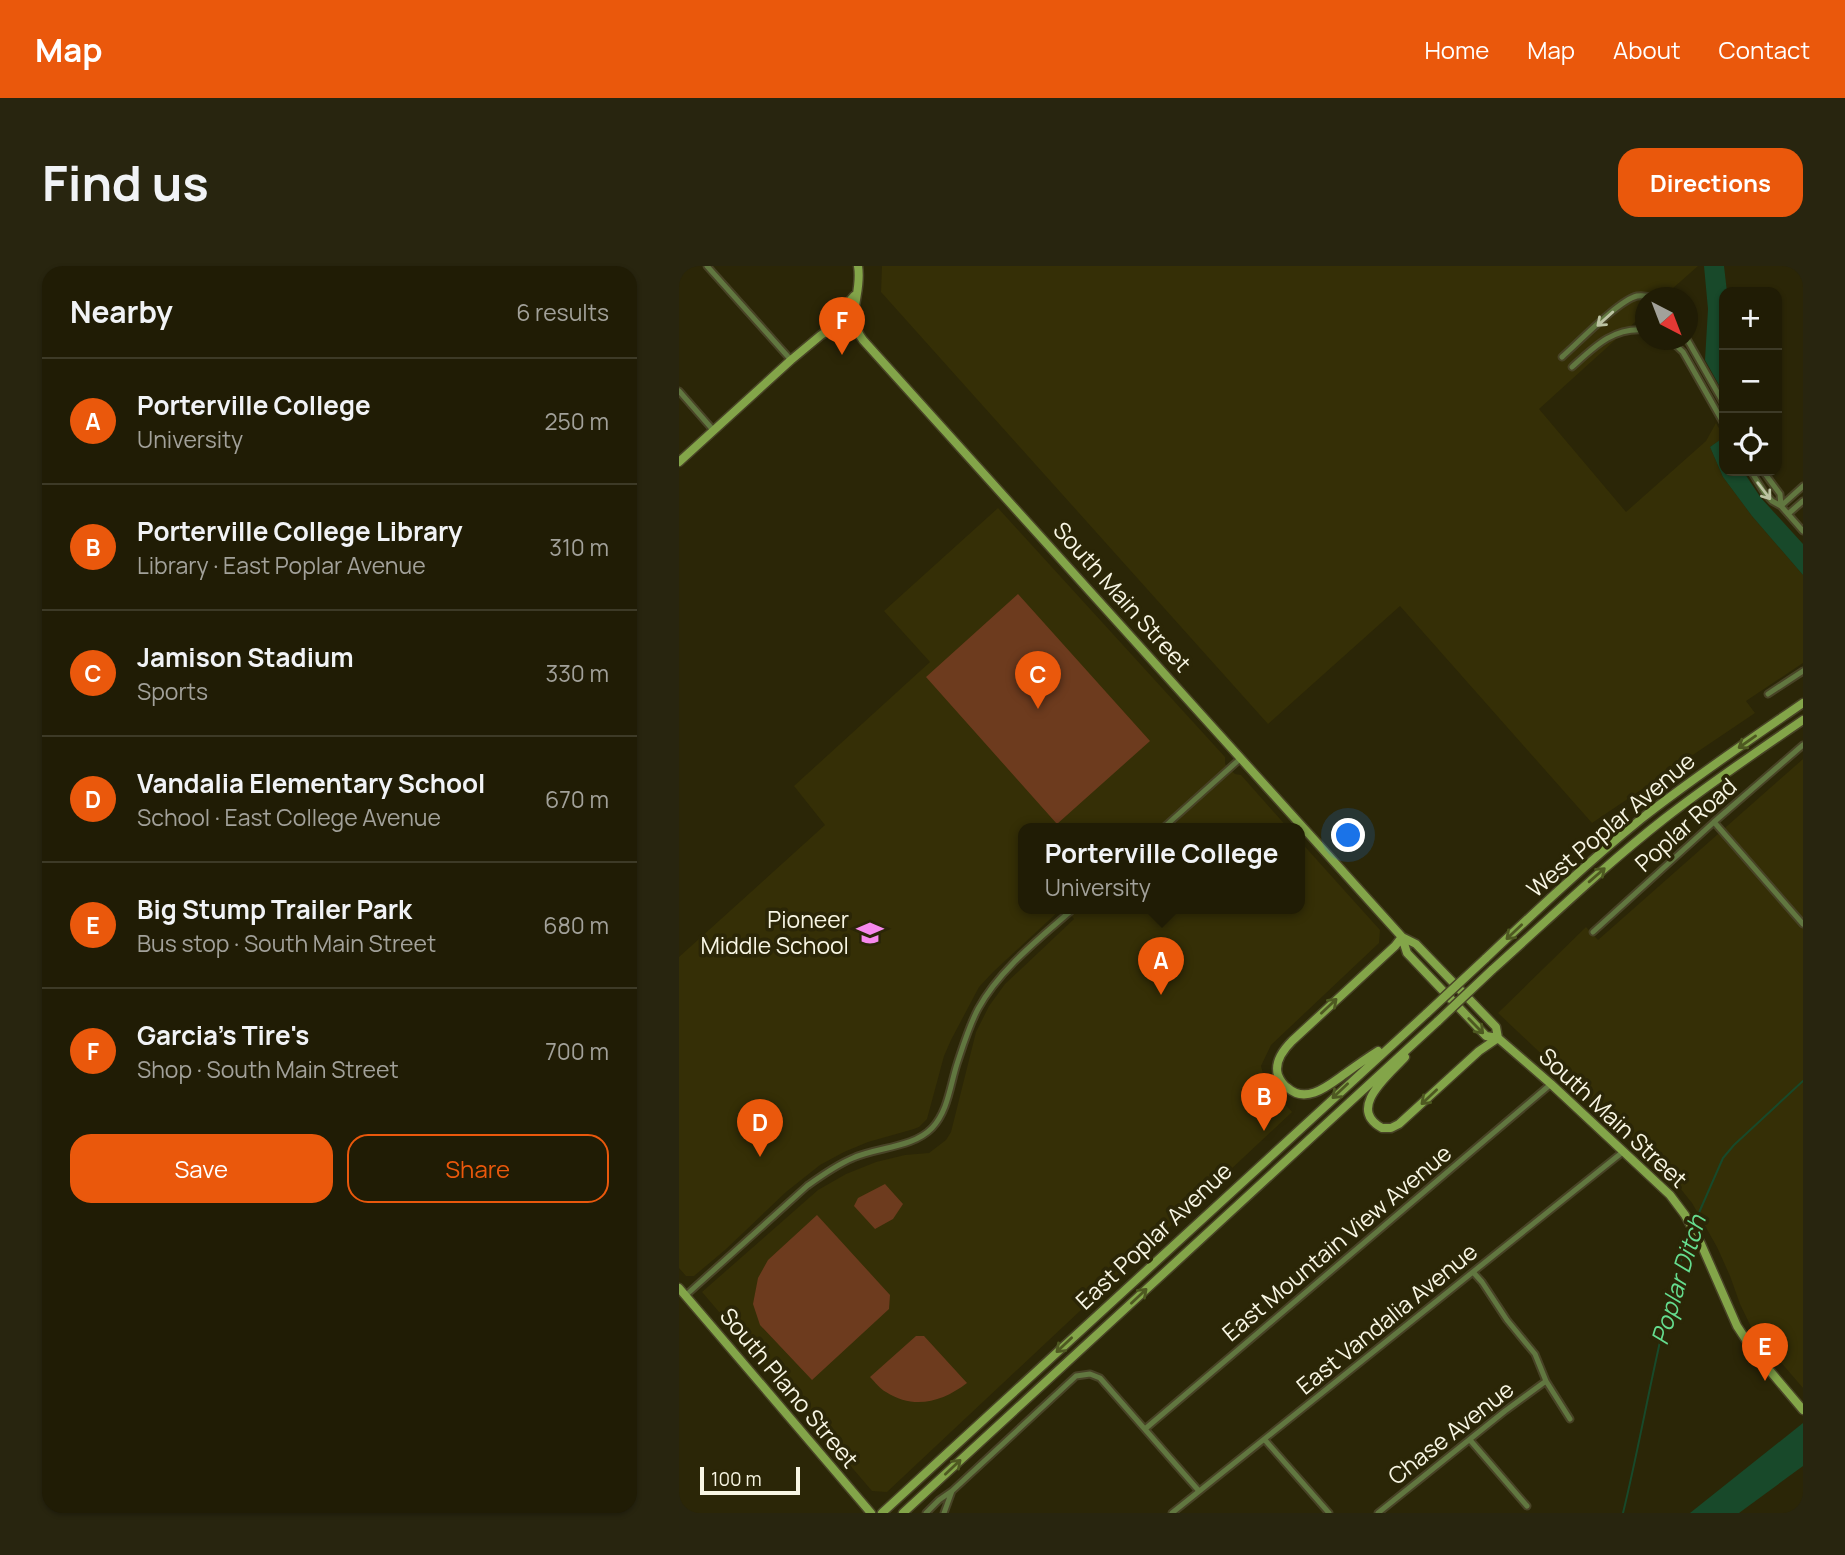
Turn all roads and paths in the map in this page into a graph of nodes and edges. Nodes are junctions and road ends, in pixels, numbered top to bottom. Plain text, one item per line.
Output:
1 (707, 266) edge
2 (858, 266) edge
3 (859, 287) junction
4 (1635, 296) edge
5 (856, 328) junction
6 (1635, 329) edge
7 (821, 335) junction
8 (1585, 337) junction
9 (1594, 347) junction
10 (1681, 350) edge
11 (1694, 350) edge
12 (1562, 357) dead end
13 (791, 360) junction
14 (1571, 367) dead end
15 (1705, 370) junction
16 (1697, 374) junction
17 (679, 391) edge
18 (1719, 395) edge
19 (1719, 415) edge
20 (714, 431) junction
21 (679, 462) edge
22 (1754, 476) edge
23 (1767, 476) edge
24 (1803, 486) edge
25 (1803, 501) edge
26 (1781, 506) junction
27 (1788, 514) junction
28 (1803, 531) edge
29 (1803, 671) edge
30 (1768, 694) dead end
31 (1803, 704) edge
32 (1803, 720) edge
33 (1803, 745) edge
34 (1241, 758) junction
35 (1714, 822) junction
36 (1169, 823) edge
37 (1299, 823) edge
38 (1305, 829) edge
39 (1067, 914) edge
40 (1803, 924) edge
41 (1593, 932) dead end
42 (1402, 937) junction
43 (1452, 989) joint
44 (1460, 1000) joint
45 (1437, 1021) junction
46 (1401, 1035) junction
47 (1498, 1038) junction
48 (1551, 1084) junction
49 (1624, 1151) junction
50 (1473, 1272) junction
51 (682, 1292) edge
52 (1546, 1381) junction
53 (1803, 1410) edge
54 (1570, 1419) dead end
55 (1146, 1429) junction
56 (1265, 1440) junction
57 (1470, 1440) junction
58 (1199, 1491) junction
59 (952, 1492) junction
60 (1527, 1506) dead end
61 (871, 1513) edge
62 (882, 1513) edge
63 (903, 1513) edge
64 (926, 1513) edge
65 (944, 1513) edge
66 (1172, 1513) edge
67 (1329, 1513) edge
68 (1378, 1513) edge

1 - 13 street
2 - 3 main road
3 - 5 main road
3 - 7 main road
4 -> 8 street
5 - 7 main road
5 - 34 main road, South Main Street
6 - 9 street
7 - 13 main road
8 - 9 street
8 - 12 street
9 - 14 street
10 - 16 street
11 - 15 street
13 - 20 main road
15 - 16 street
15 - 18 street
16 - 19 street
17 - 20 street
20 - 21 main road
22 -> 26 street
23 - 26 street
24 - 26 street
25 - 27 street
26 - 27 street
27 - 28 street
29 - 30 street
31 -> 43 main road, West Poplar Avenue, bridge
44 -> 32 main road, West Poplar Avenue, bridge
33 - 35 street, Poplar Road
34 - 36 street
34 - 37 main road, South Main Street
35 - 40 street
35 - 41 street, Poplar Road
38 - 42 main road, South Main Street
39 - 51 street
46 -> 42 main road
42 - 47 main road, South Main Street
42 -> 47 main road, South Main Street
43 - 46 main road, East Poplar Avenue, bridge
44 - 45 main road, East Poplar Avenue, bridge
47 -> 45 main road
63 -> 45 main road, East Poplar Avenue
46 -> 62 main road, East Poplar Avenue
47 - 48 main road, South Main Street
48 - 49 main road, South Main Street
48 - 55 street, East Mountain View Avenue
49 - 50 street, East Vandalia Avenue
49 - 53 main road, South Main Street
50 - 52 street
50 - 56 street, East Vandalia Avenue
51 - 61 main road, South Plano Street
52 - 54 street
52 - 57 street, Chase Avenue
55 - 58 street
55 - 59 street
56 - 58 street, East Vandalia Avenue
56 - 67 street
57 - 60 street
57 - 68 street, Chase Avenue
58 - 66 street, East Vandalia Avenue
59 - 64 street
59 - 65 street

